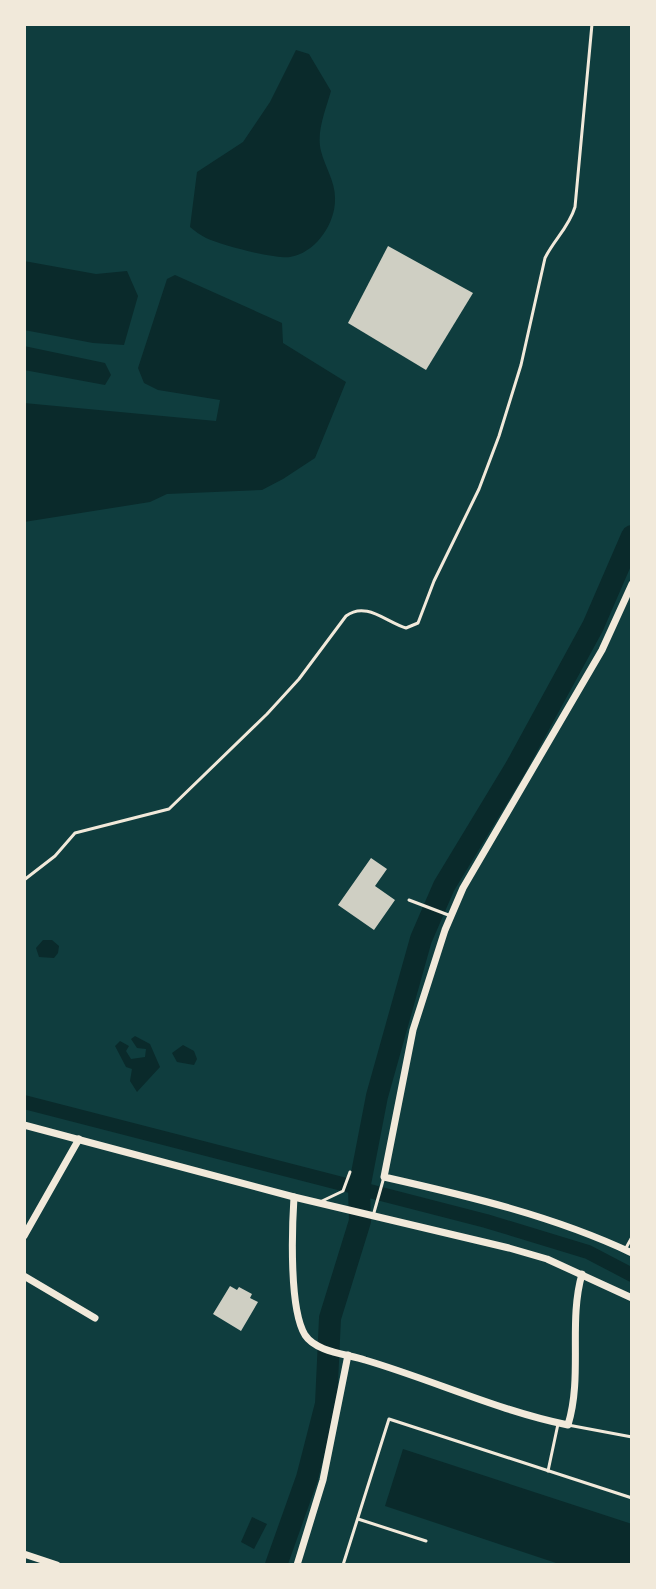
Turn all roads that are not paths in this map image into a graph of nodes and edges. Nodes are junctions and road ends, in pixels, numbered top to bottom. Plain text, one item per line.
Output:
1 (592, 24) edge
2 (632, 584) edge
3 (24, 880) edge
4 (409, 900) dead end
5 (450, 916) junction
6 (24, 1125) edge
7 (79, 1139) junction
8 (350, 1172) dead end
9 (384, 1177) junction
10 (294, 1197) junction
11 (319, 1203) junction
12 (373, 1216) junction
13 (24, 1236) edge
14 (632, 1237) edge
15 (629, 1251) edge
16 (582, 1274) junction
17 (24, 1276) edge
18 (632, 1298) edge
19 (95, 1318) dead end
20 (345, 1354) junction
21 (558, 1423) junction
22 (568, 1425) junction
23 (632, 1437) edge
24 (548, 1471) junction
25 (632, 1498) edge
26 (358, 1519) junction
27 (426, 1541) dead end
28 (24, 1554) edge
29 (57, 1565) edge
30 (297, 1565) edge
31 (343, 1565) edge

1 - 3 lane
2 - 5 street
4 - 5 lane
5 - 9 street
6 - 7 street
7 - 10 street
7 - 13 street
8 - 11 lane
9 - 12 lane
9 - 15 street
10 - 11 street
10 - 20 street
11 - 12 street
12 - 16 street
14 - 15 lane
16 - 18 street
16 - 22 street
17 - 19 street
20 - 21 street
20 - 30 street
21 - 22 street
21 - 24 lane
22 - 23 lane
24 - 25 lane
24 - 26 lane
26 - 27 lane
26 - 31 lane
28 - 29 street

